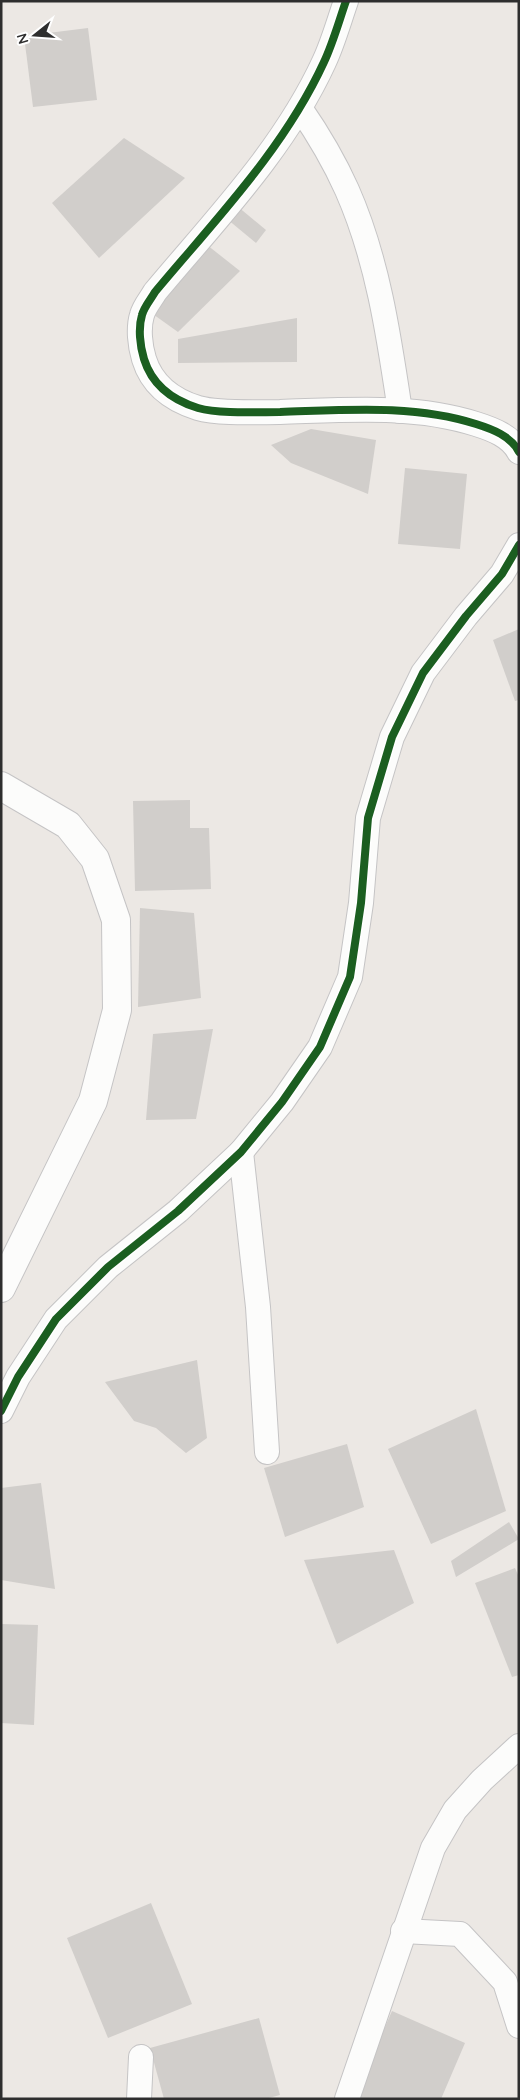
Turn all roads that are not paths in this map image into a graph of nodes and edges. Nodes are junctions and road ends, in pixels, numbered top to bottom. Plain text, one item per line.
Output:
1 (346, 1) edge
2 (300, 108) junction
3 (400, 412) junction
4 (519, 452) edge
5 (519, 546) edge
6 (1, 786) edge
7 (241, 1152) junction
8 (1, 1288) edge
9 (1, 1411) edge
10 (267, 1452) dead end
11 (519, 1746) edge
12 (404, 1931) junction
13 (519, 2026) edge
14 (141, 2057) dead end
15 (139, 2099) edge
16 (347, 2099) edge

1 - 2 street
2 - 3 street
2 - 3 street
3 - 4 street
5 - 7 street
6 - 8 street
7 - 9 street
7 - 10 street
11 - 12 street
12 - 13 street
12 - 16 street
14 - 15 street

